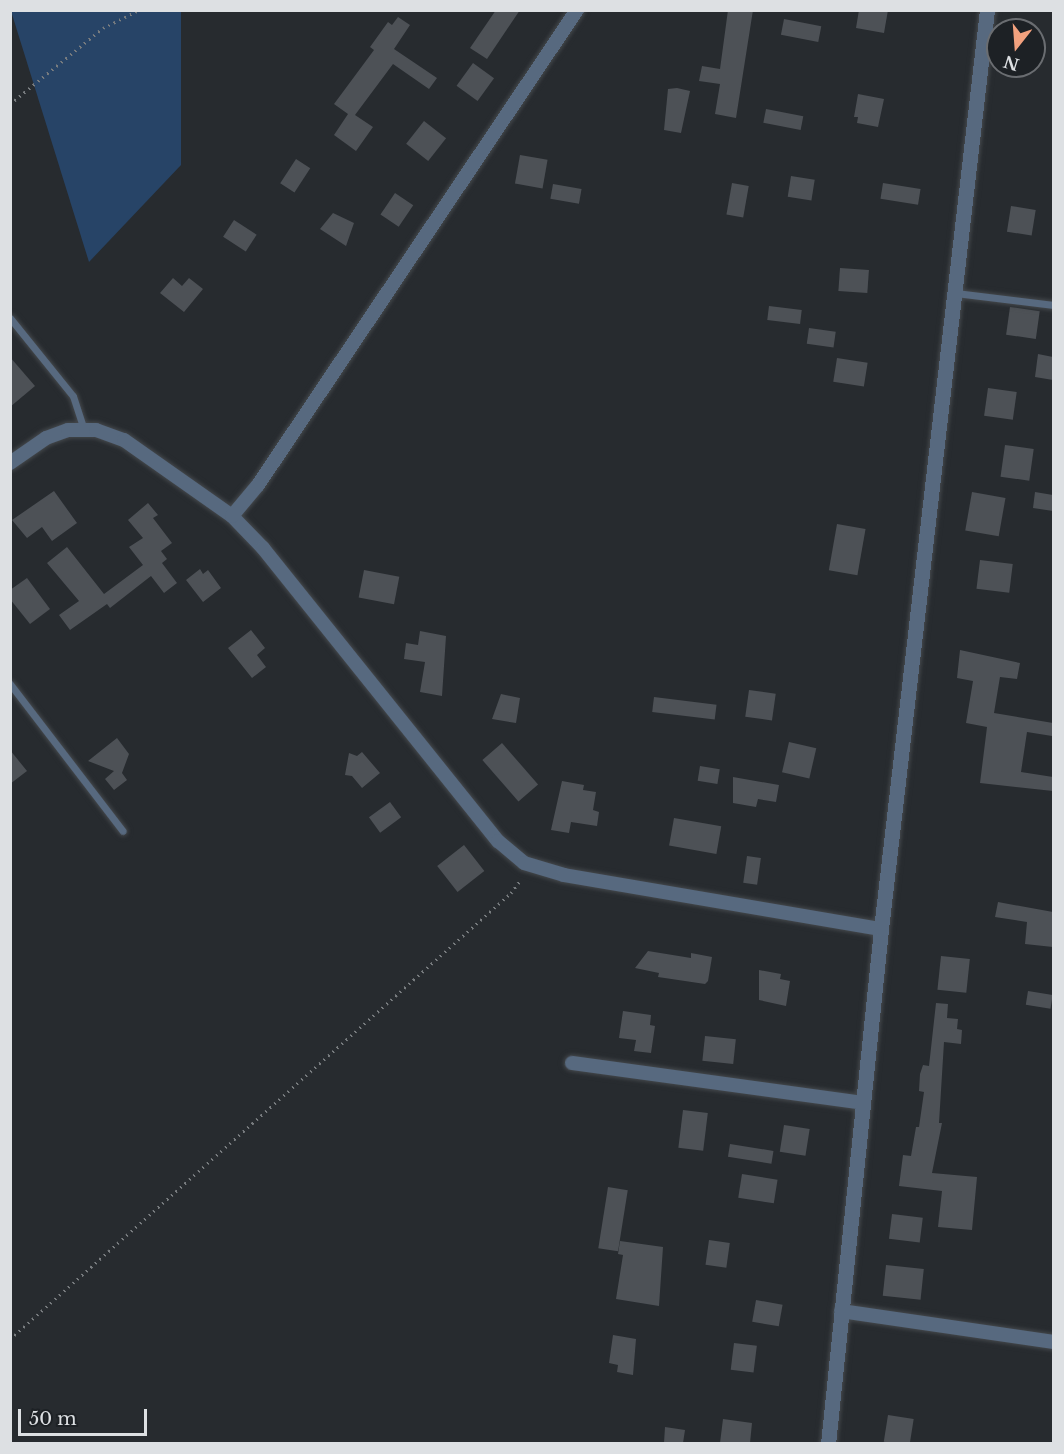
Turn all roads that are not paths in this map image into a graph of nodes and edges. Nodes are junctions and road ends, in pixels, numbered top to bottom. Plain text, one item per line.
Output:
1 (577, 10) edge
2 (987, 10) edge
3 (954, 292) junction
4 (1053, 305) edge
5 (10, 318) edge
6 (84, 429) junction
7 (10, 463) edge
8 (232, 516) junction
9 (10, 684) edge
10 (123, 831) dead end
11 (881, 929) junction
12 (572, 1063) dead end
13 (863, 1103) junction
14 (841, 1311) junction
15 (1053, 1342) edge
16 (828, 1443) edge

1 - 8 street
2 - 3 street
3 - 4 lane
3 - 11 street
5 - 6 lane
6 - 7 street
6 - 8 street
8 - 11 street
9 - 10 lane
11 - 13 street
12 - 13 street
13 - 14 street
14 - 15 street
14 - 16 street

